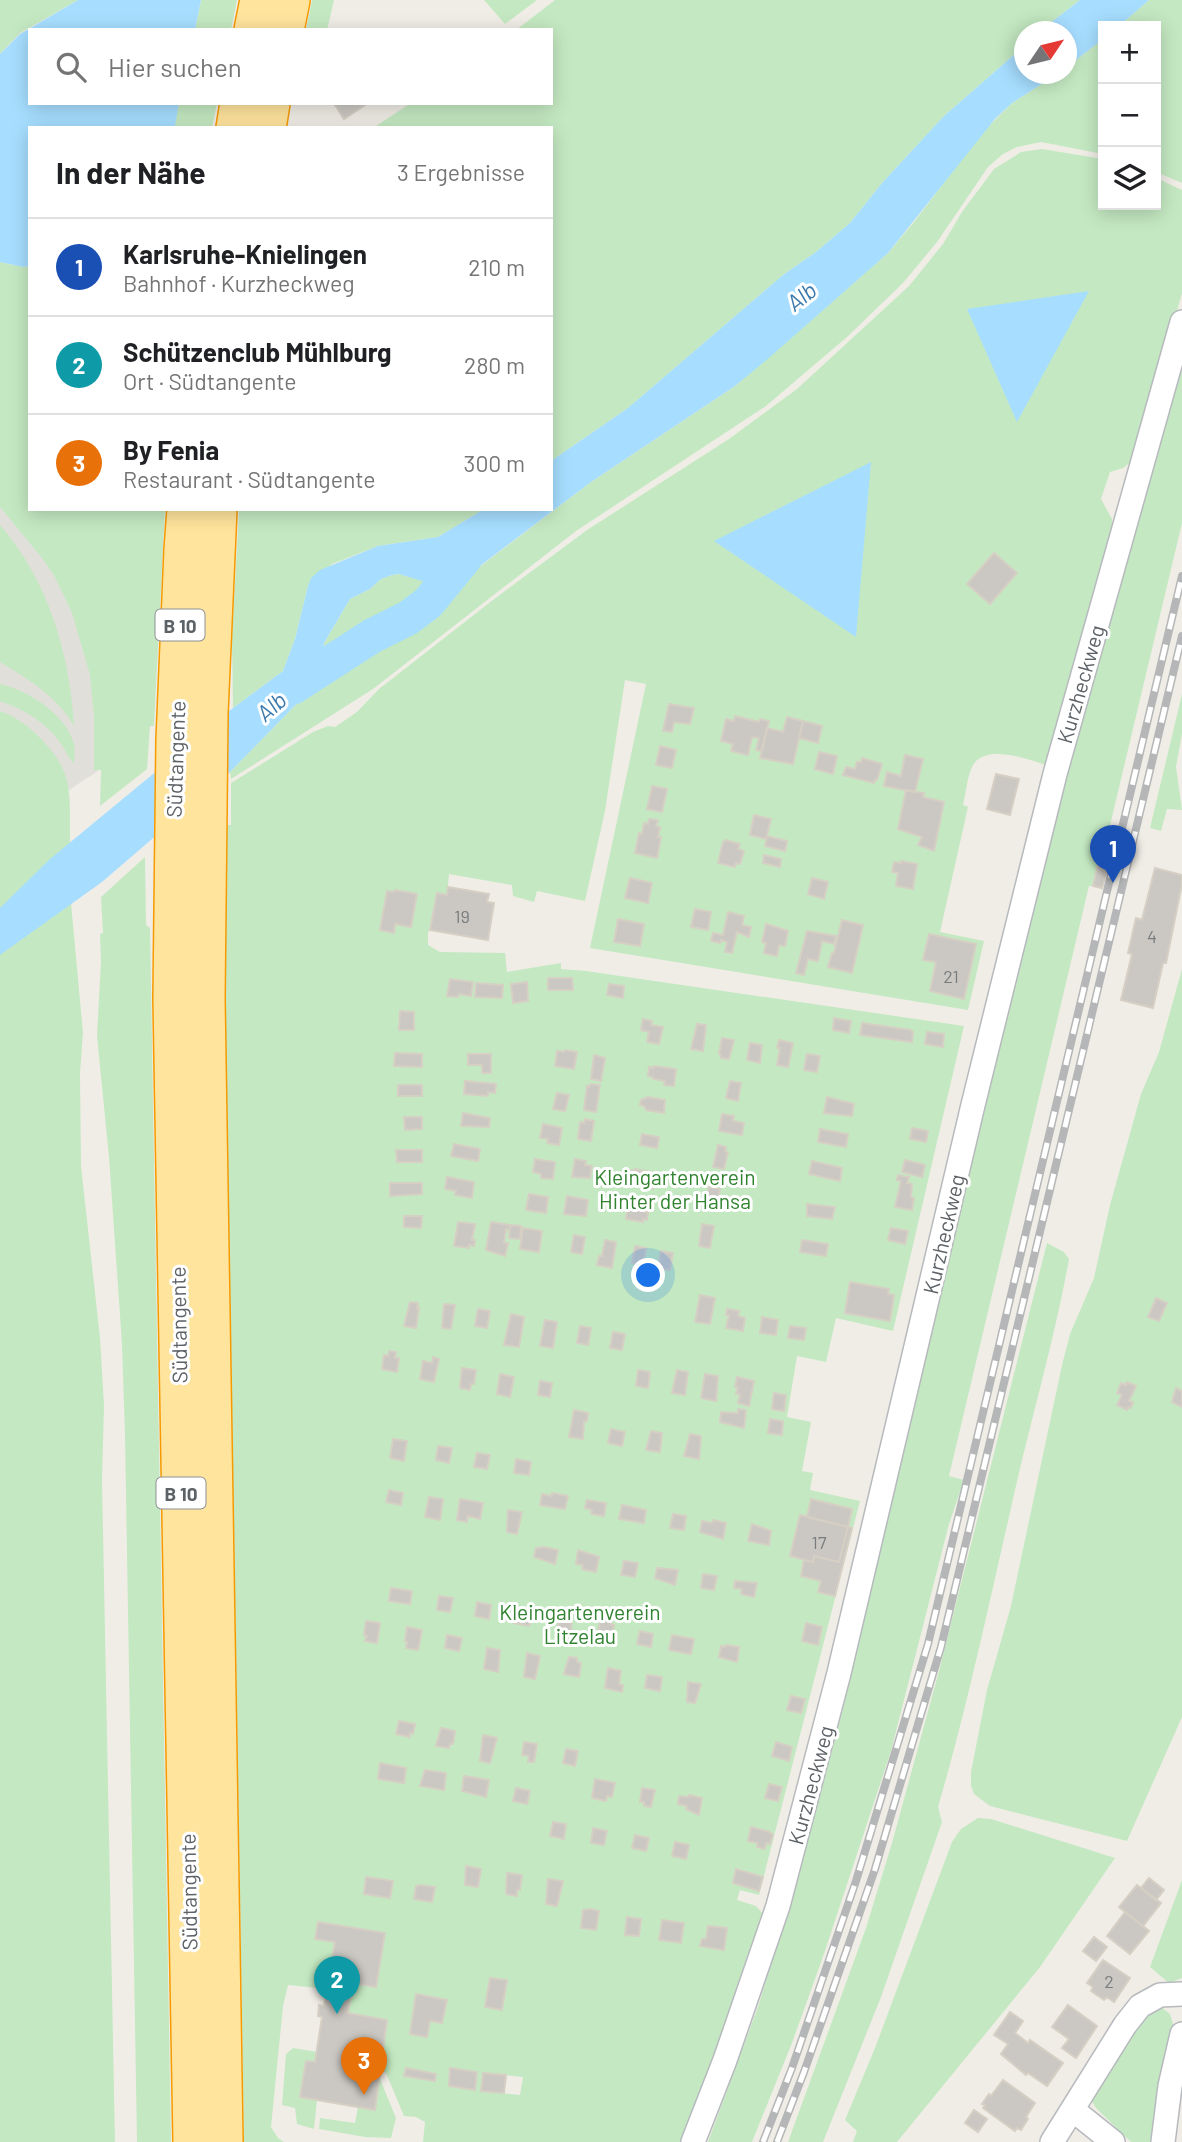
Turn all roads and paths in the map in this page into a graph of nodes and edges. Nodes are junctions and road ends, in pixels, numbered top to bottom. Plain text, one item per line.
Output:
1 (259, 0) edge
2 (291, 0) edge
3 (253, 28) edge
4 (285, 28) edge
5 (239, 105) edge
6 (271, 105) edge
7 (235, 126) edge
8 (267, 126) edge
9 (1182, 322) edge
10 (186, 511) edge
11 (218, 511) edge
12 (1182, 1994) edge
13 (1182, 2034) edge
14 (1073, 2110) junction
15 (192, 2142) edge
16 (224, 2142) edge
17 (693, 2142) edge
18 (1052, 2142) edge
19 (1113, 2142) edge
20 (1163, 2142) edge

1 - 3 highway
2 - 4 highway
5 - 7 highway
6 - 8 highway
9 - 17 street, Kurzheckweg
10 - 15 highway, Südtangente / B 10
11 - 16 highway, Südtangente / B 10
12 - 14 street
13 - 20 street
14 - 18 street
14 - 19 street

